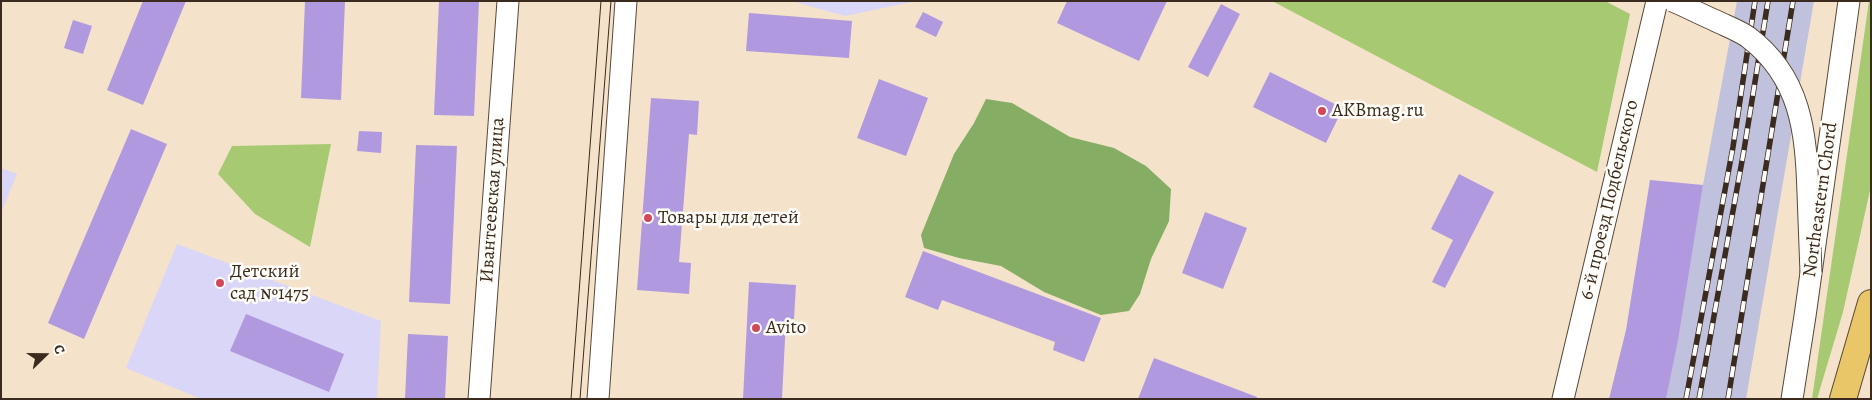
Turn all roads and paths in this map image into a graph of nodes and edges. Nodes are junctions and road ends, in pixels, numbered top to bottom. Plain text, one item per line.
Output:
1 (508, 1) edge
2 (626, 1) edge
3 (1657, 1) edge
4 (1673, 1) edge
5 (1849, 1) edge
6 (1811, 273) junction
7 (1871, 303) edge
8 (479, 399) edge
9 (598, 399) edge
10 (1562, 399) edge
11 (1792, 399) edge
12 (1843, 399) edge

1 - 8 street, Ивантеевская улица
2 - 9 street
3 - 10 street, 6-й проезд Подбельского
4 - 6 street, bridge
5 - 6 street, Northeastern Chord, bridge
6 - 11 street, Northeastern Chord
7 - 12 main road

